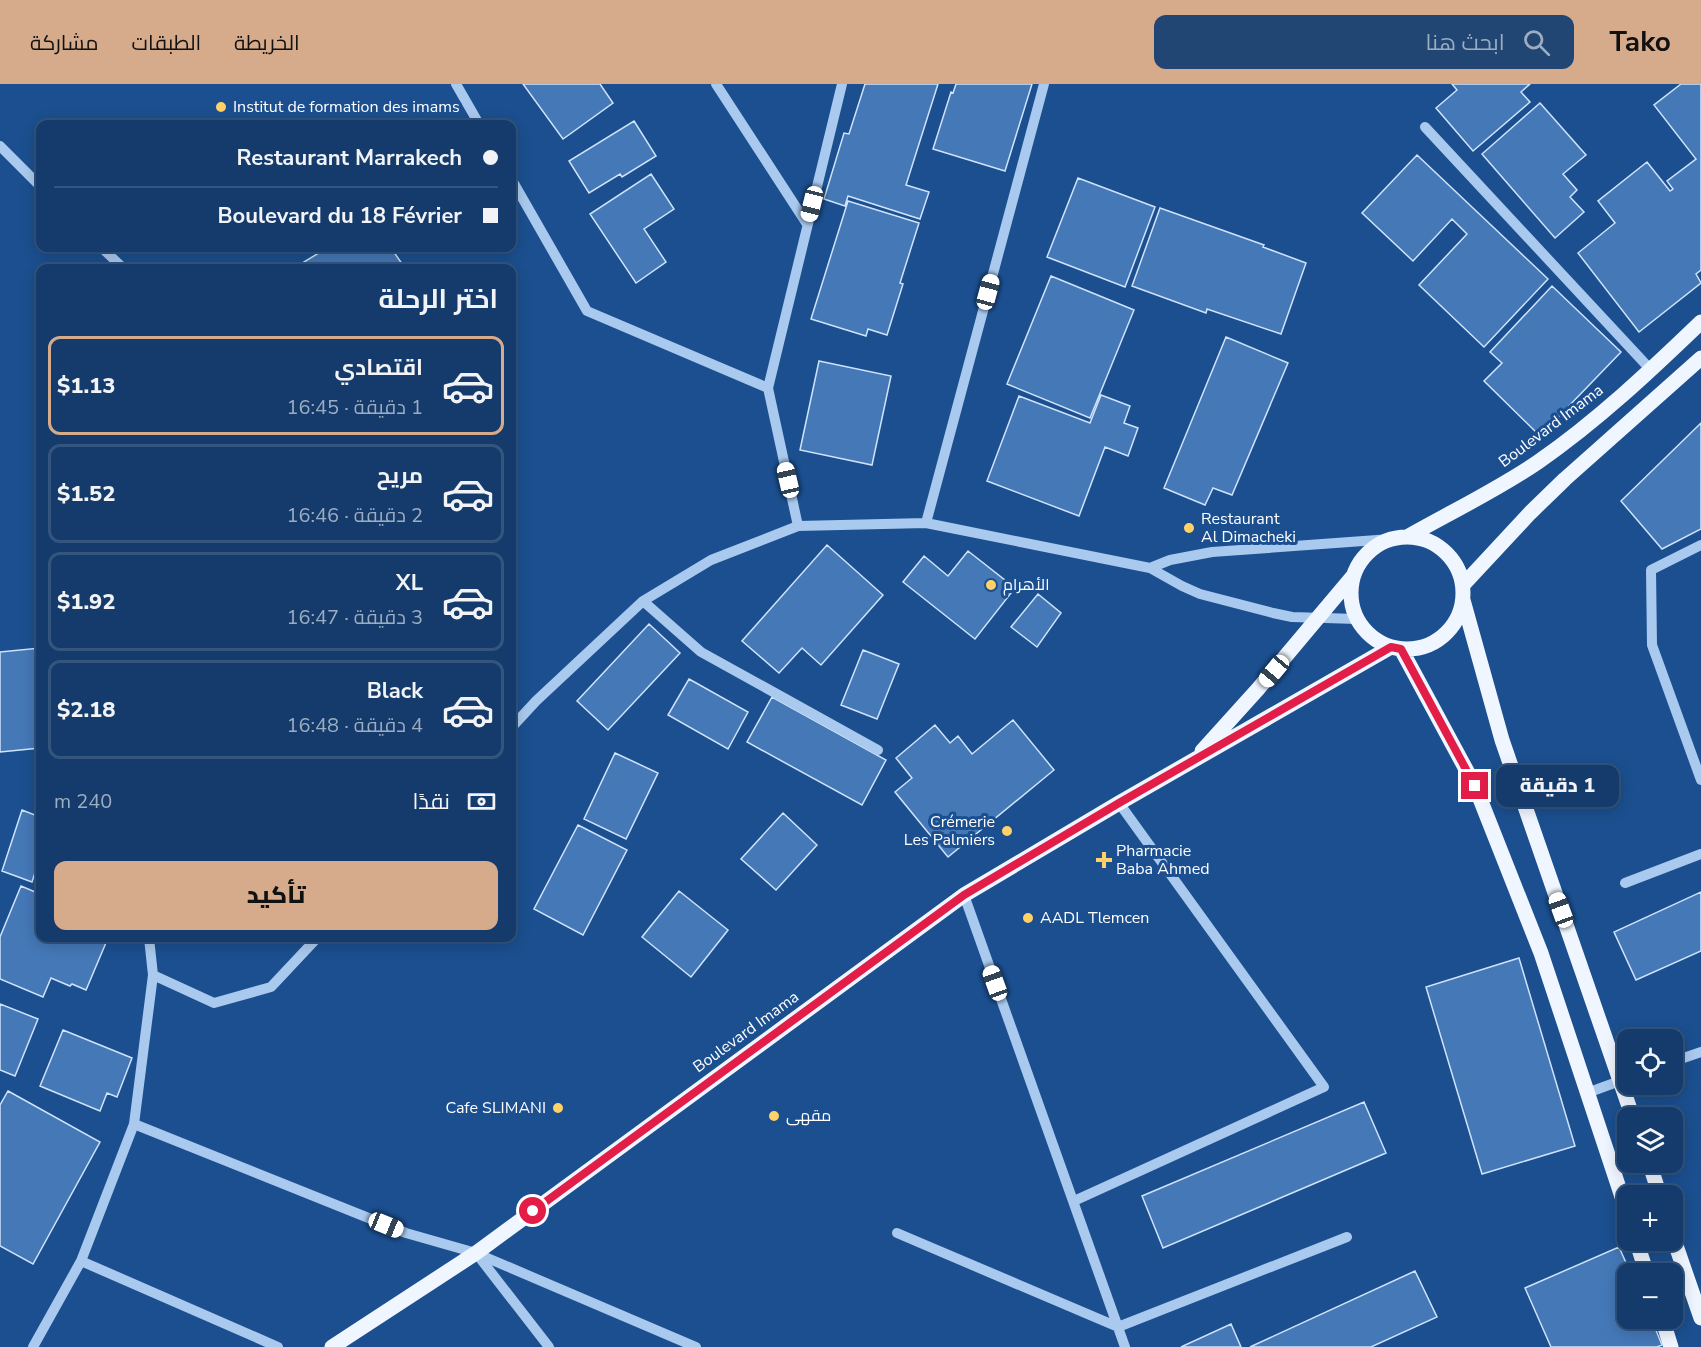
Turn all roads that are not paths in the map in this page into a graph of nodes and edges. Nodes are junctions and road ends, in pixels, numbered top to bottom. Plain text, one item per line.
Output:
1 (456, 84) edge
2 (716, 84) edge
3 (842, 84) edge
4 (1044, 84) edge
5 (477, 120) edge
6 (1425, 128) dead end
7 (0, 146) edge
8 (36, 182) edge
9 (516, 187) edge
10 (807, 224) junction
11 (106, 252) edge
12 (119, 264) edge
13 (1701, 322) edge
14 (1701, 358) edge
15 (1651, 370) junction
16 (768, 388) junction
17 (926, 523) junction
18 (798, 526) junction
19 (1407, 537) junction
20 (1391, 539) junction
21 (1701, 545) edge
22 (1150, 568) junction
23 (1354, 575) junction
24 (1463, 593) junction
25 (643, 601) junction
26 (1319, 618) junction
27 (1357, 619) junction
28 (1396, 648) junction
29 (516, 723) edge
30 (879, 750) dead end
31 (1192, 762) junction
32 (1701, 780) edge
33 (1119, 803) junction
34 (1701, 854) edge
35 (1625, 883) dead end
36 (964, 895) junction
37 (149, 942) edge
38 (313, 942) edge
39 (153, 975) junction
40 (1701, 1052) edge
41 (1683, 1058) edge
42 (1617, 1060) edge
43 (1617, 1082) edge
44 (1587, 1093) junction
45 (134, 1124) junction
46 (1618, 1185) edge
47 (1074, 1201) junction
48 (897, 1233) dead end
49 (1347, 1237) dead end
50 (1678, 1251) edge
51 (476, 1253) junction
52 (81, 1261) junction
53 (1701, 1318) edge
54 (1118, 1327) junction
55 (1665, 1329) edge
56 (33, 1347) edge
57 (278, 1347) edge
58 (332, 1347) edge
59 (549, 1347) edge
60 (696, 1347) edge
61 (1125, 1347) edge
62 (1671, 1347) edge

1 - 5 street
2 - 10 street
3 - 10 street
4 - 17 street
6 - 15 street
7 - 8 street
9 - 16 street
10 - 16 street
11 - 12 street
13 - 15 main road, Boulevard Imama
14 - 24 main road
15 - 19 main road, Boulevard Imama
16 - 18 street
17 - 18 street
17 - 22 street
18 - 25 street
19 - 20 main road
19 - 24 main road
20 - 22 street
20 - 23 main road
21 - 32 street
22 - 26 street
23 - 26 main road, Boulevard Imama
23 - 27 main road
24 - 28 main road
24 - 42 main road
25 - 29 street
25 - 30 street
26 - 27 street
26 - 31 main road, Boulevard Imama
27 - 28 main road
28 - 31 main road, Boulevard Imama
28 - 44 main road
31 - 33 main road, Boulevard Imama
33 - 36 main road, Boulevard Imama
33 - 47 street
34 - 35 street
36 - 47 street
36 - 51 main road, Boulevard Imama
37 - 39 street
38 - 39 street
39 - 45 street
40 - 41 street
43 - 44 street
44 - 46 main road
45 - 51 street
45 - 52 street
47 - 54 street
48 - 54 street
49 - 54 street
50 - 53 main road
51 - 58 main road, Boulevard Imama
51 - 59 street
51 - 60 street
52 - 56 street
52 - 57 street
54 - 61 street
55 - 62 main road

